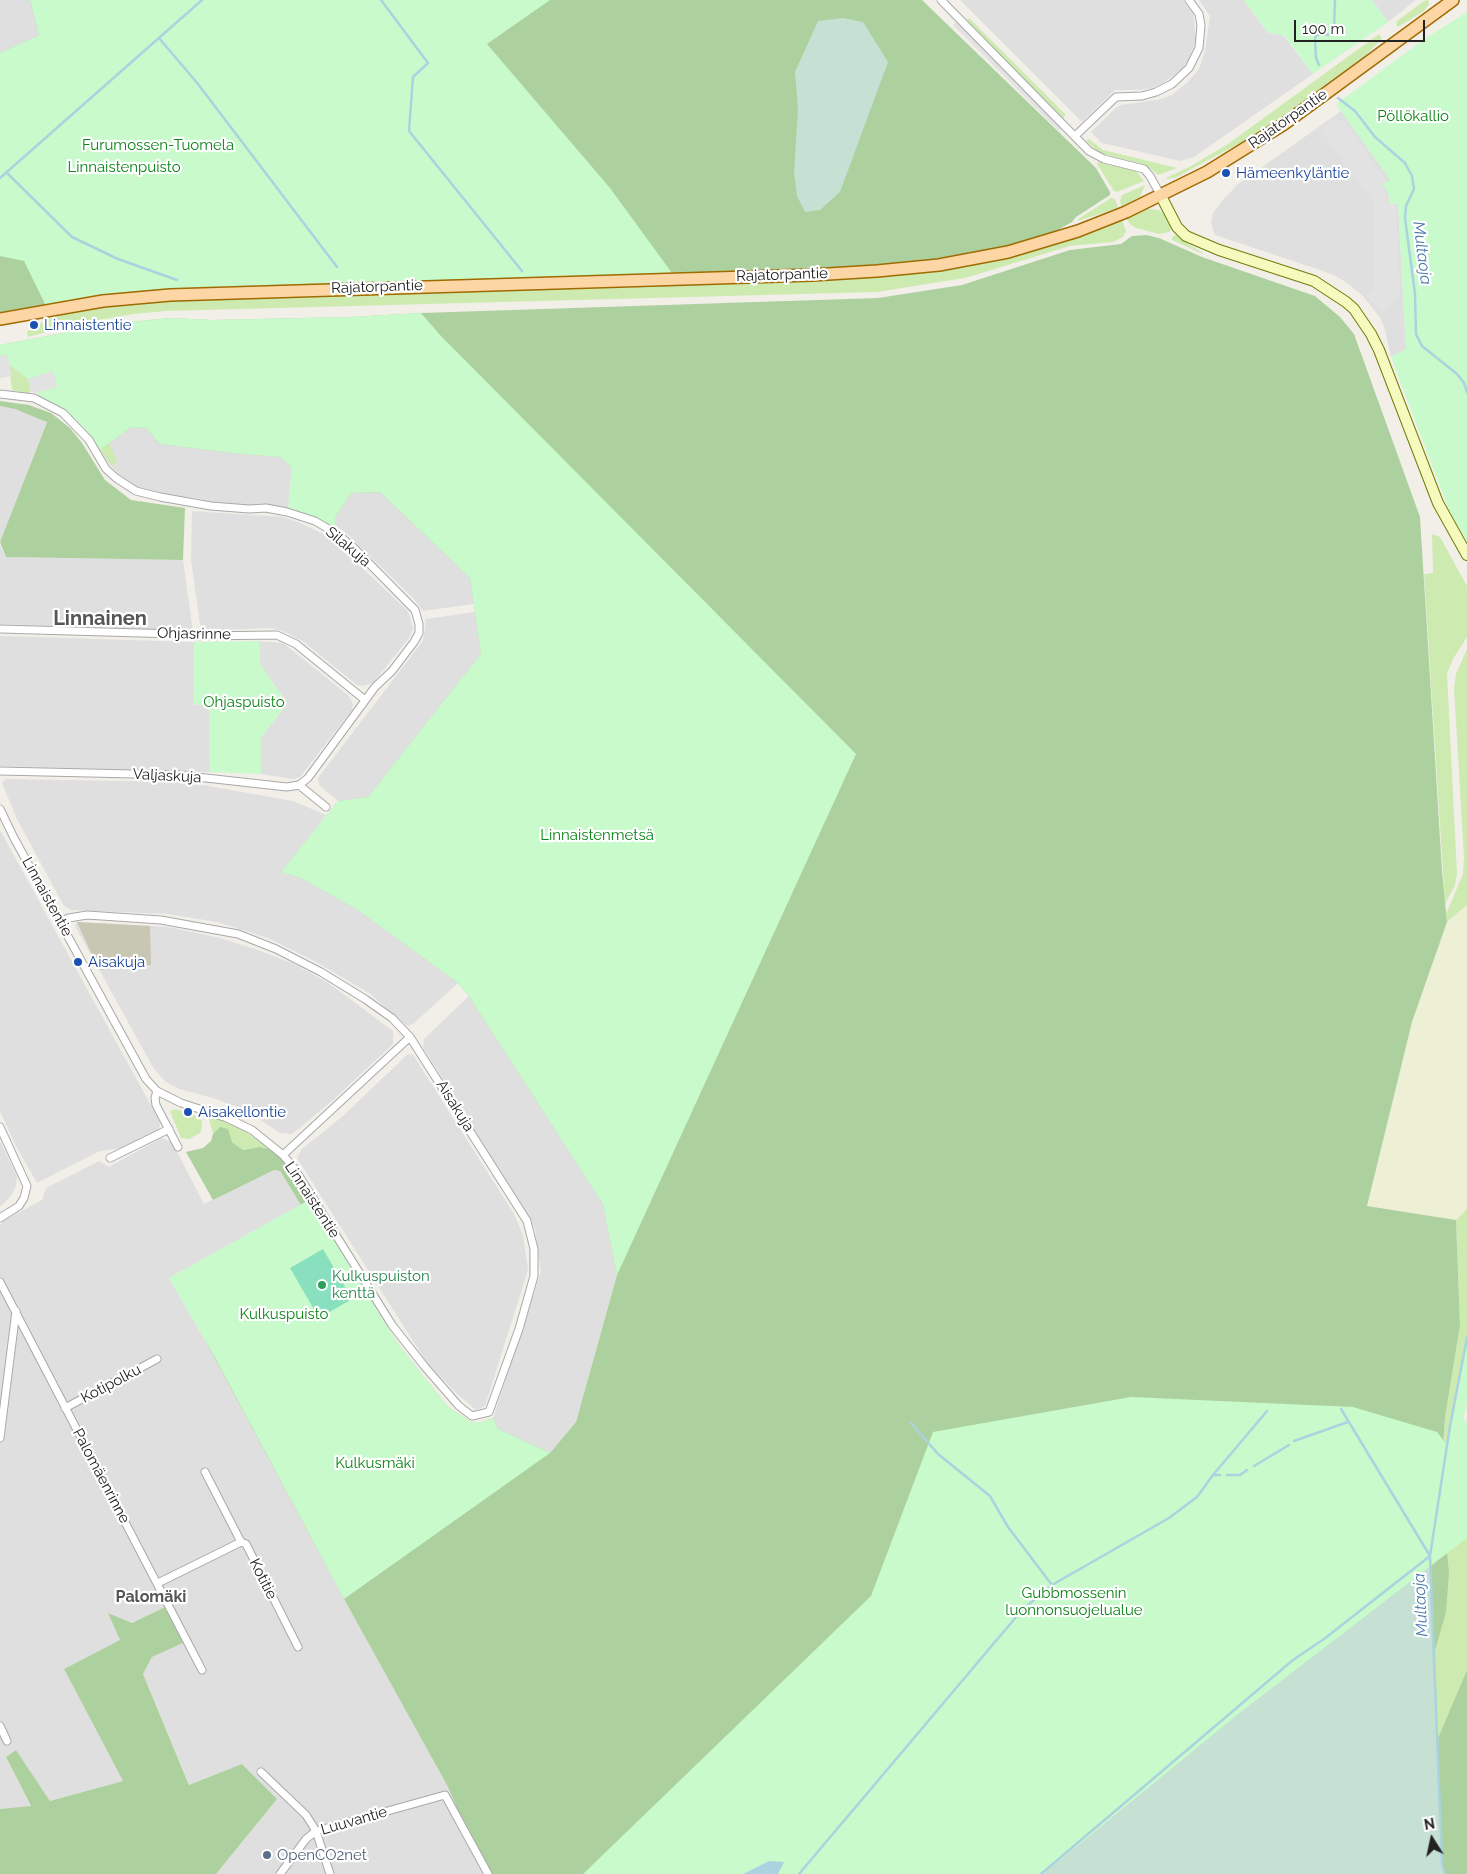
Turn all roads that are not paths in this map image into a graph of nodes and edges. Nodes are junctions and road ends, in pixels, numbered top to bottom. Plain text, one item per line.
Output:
1 (941, 0) edge
2 (1189, 0) edge
3 (1453, 0) edge
4 (1439, 4) edge
5 (1075, 136) junction
6 (1162, 196) junction
7 (41, 313) junction
8 (0, 319) edge
9 (0, 328) edge
10 (0, 394) edge
11 (1467, 555) edge
12 (0, 629) edge
13 (366, 700) junction
14 (0, 772) edge
15 (299, 785) junction
16 (326, 807) dead end
17 (0, 809) edge
18 (61, 922) junction
19 (410, 1038) junction
20 (157, 1091) junction
21 (0, 1127) edge
22 (169, 1129) junction
23 (178, 1147) dead end
24 (283, 1155) junction
25 (110, 1158) dead end
26 (0, 1218) edge
27 (0, 1282) edge
28 (16, 1311) junction
29 (157, 1359) dead end
30 (65, 1408) junction
31 (481, 1415) joint
32 (0, 1438) edge
33 (205, 1472) dead end
34 (241, 1542) junction
35 (158, 1583) junction
36 (298, 1647) dead end
37 (202, 1670) dead end
38 (0, 1726) edge
39 (7, 1742) dead end
40 (261, 1772) dead end
41 (316, 1830) junction
42 (280, 1874) edge
43 (330, 1874) edge
44 (488, 1874) edge

1 - 5 street
2 - 5 street
3 - 4 main road, Rajatorpantie
4 - 6 main road, Rajatorpantie
5 - 6 street
6 - 7 main road, Rajatorpantie
6 - 11 street
7 - 8 main road, Rajatorpantie
7 - 9 main road, Rajatorpantie
10 - 13 street, Silakuja
12 - 13 street, Ohjasrinne
13 - 15 street, Silakuja
14 - 15 street, Valjaskuja
15 - 16 street
17 - 18 street, Linnaistentie
18 - 19 street, Aisakuja
18 - 20 street, Linnaistentie
19 - 24 street
19 - 31 street, Aisakuja
20 - 22 street
20 - 24 street, Linnaistentie
21 - 26 street
22 - 23 street
22 - 25 street
24 - 31 street, Linnaistentie
27 - 28 street, Palomäenrinne
28 - 30 street, Palomäenrinne
28 - 32 street
29 - 30 street, Kotipolku
30 - 35 street, Palomäenrinne
33 - 34 street
34 - 35 street, Kotitie
34 - 36 street, Kotitie
35 - 37 street, Palomäenrinne
38 - 39 street
40 - 41 street
41 - 42 street, Luuvantie
41 - 43 street
41 - 44 street, Luuvantie

